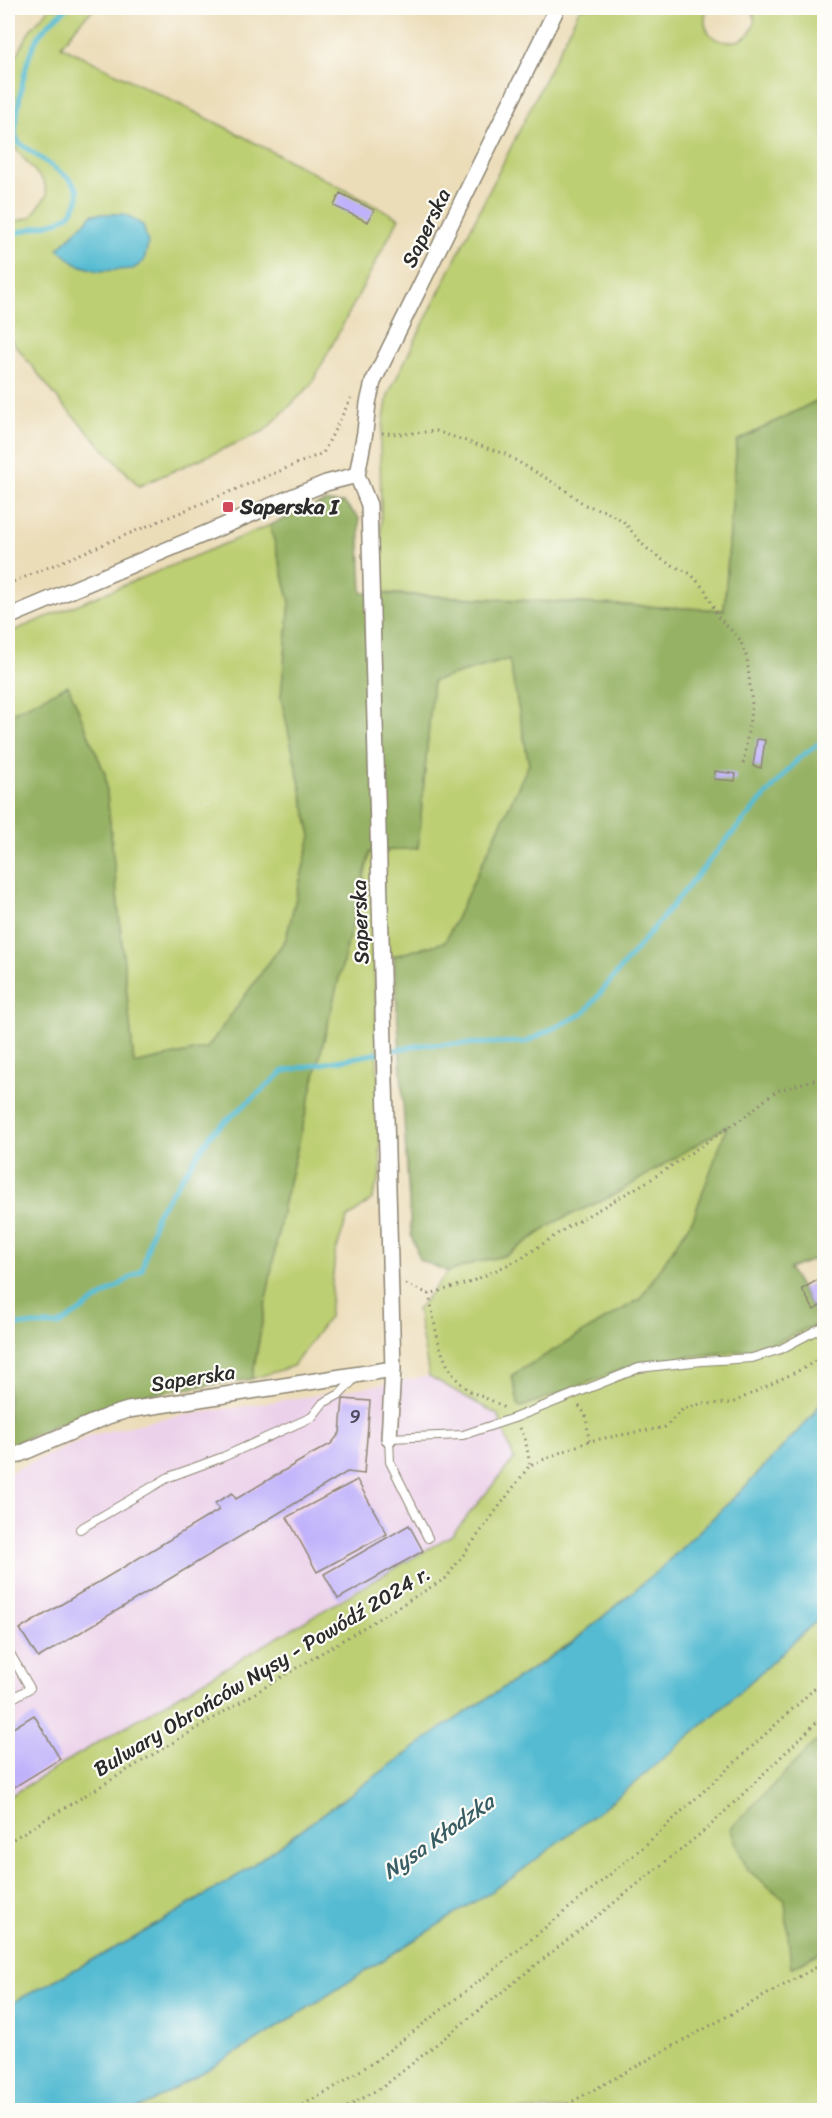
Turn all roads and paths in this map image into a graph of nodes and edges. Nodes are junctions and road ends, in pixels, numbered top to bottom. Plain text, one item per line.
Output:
1 (557, 8) edge
2 (351, 398) dead end
3 (365, 432) junction
4 (357, 475) junction
5 (8, 584) edge
6 (8, 618) edge
7 (743, 766) dead end
8 (825, 1077) edge
9 (390, 1281) junction
10 (429, 1294) junction
11 (825, 1326) edge
12 (825, 1355) edge
13 (393, 1370) junction
14 (357, 1375) junction
15 (571, 1395) junction
16 (514, 1418) junction
17 (389, 1438) junction
18 (589, 1441) junction
19 (8, 1459) edge
20 (531, 1465) junction
21 (80, 1529) dead end
22 (428, 1538) dead end
23 (8, 1650) edge
24 (825, 1680) edge
25 (8, 1701) edge
26 (825, 1715) edge
27 (8, 1842) edge
28 (825, 1963) edge
29 (292, 2110) edge
30 (342, 2110) edge
31 (557, 2110) edge

1 - 3 street, Saperska
2 - 5 path
3 - 4 street, Saperska
3 - 7 path
4 - 6 street
4 - 9 street, Saperska
8 - 10 path
9 - 10 path
9 - 13 street, Saperska
10 - 16 path
11 - 15 lane
12 - 18 path
13 - 14 street, Saperska
13 - 17 street, Saperska
14 - 19 street, Saperska
14 - 21 lane
15 - 16 lane
15 - 18 path
16 - 17 lane
16 - 20 path
17 - 22 lane
18 - 20 path
20 - 27 path, Bulwary Obrońców Nysy - Powódź 2024 r.
23 - 25 lane
24 - 29 path
26 - 30 path
28 - 31 path

